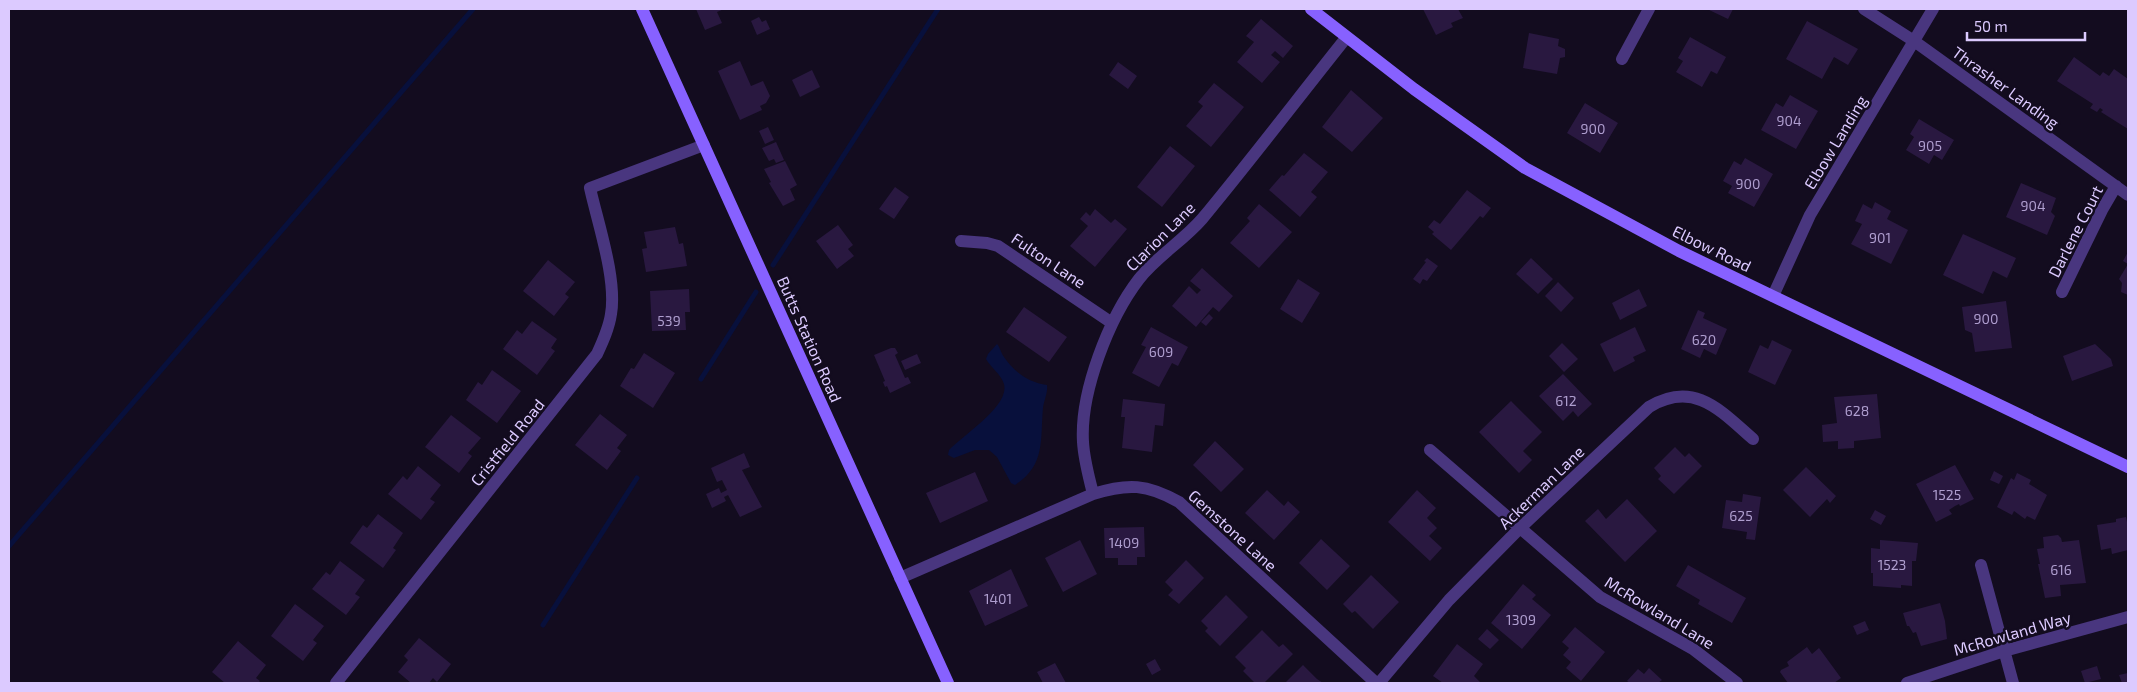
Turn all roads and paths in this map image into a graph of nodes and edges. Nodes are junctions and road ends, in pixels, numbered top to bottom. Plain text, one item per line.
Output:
1 (642, 9) edge
2 (1311, 9) edge
3 (1649, 9) edge
4 (1864, 9) edge
5 (1933, 9) edge
6 (1346, 38) junction
7 (1914, 41) junction
8 (1622, 58) dead end
9 (704, 145) junction
10 (2116, 186) junction
11 (2128, 195) edge
12 (961, 241) dead end
13 (2062, 292) dead end
14 (1773, 296) junction
15 (1112, 323) junction
16 (1753, 439) dead end
17 (1430, 450) dead end
18 (2128, 467) edge
19 (1093, 494) junction
20 (1520, 528) junction
21 (1981, 565) dead end
22 (900, 578) junction
23 (2128, 617) edge
24 (2004, 651) junction
25 (336, 683) edge
26 (948, 683) edge
27 (1378, 683) edge
28 (1737, 683) edge
29 (1907, 683) edge
30 (2013, 683) edge

1 - 9 street, Butts Station Road
2 - 6 street, Elbow Road
3 - 8 street
4 - 7 street, Thrasher Landing
5 - 7 street, Elbow Landing
6 - 14 street, Elbow Road
6 - 15 street, Clarion Lane
7 - 10 street, Thrasher Landing
7 - 14 street, Elbow Landing
9 - 22 street, Butts Station Road
9 - 25 street, Cristfield Road
10 - 11 street, Thrasher Landing
10 - 13 street, Darlene Court
12 - 15 street, Fulton Lane
14 - 18 street, Elbow Road
15 - 19 street, Clarion Lane
16 - 20 street, Ackerman Lane
17 - 20 street, McRowland Lane
19 - 22 street, Gemstone Lane
19 - 27 street, Gemstone Lane
20 - 27 street, Ackerman Lane
20 - 28 street, McRowland Lane
21 - 24 street
22 - 26 street, Butts Station Road
23 - 24 street, McRowland Way
24 - 29 street, McRowland Way
24 - 30 street

